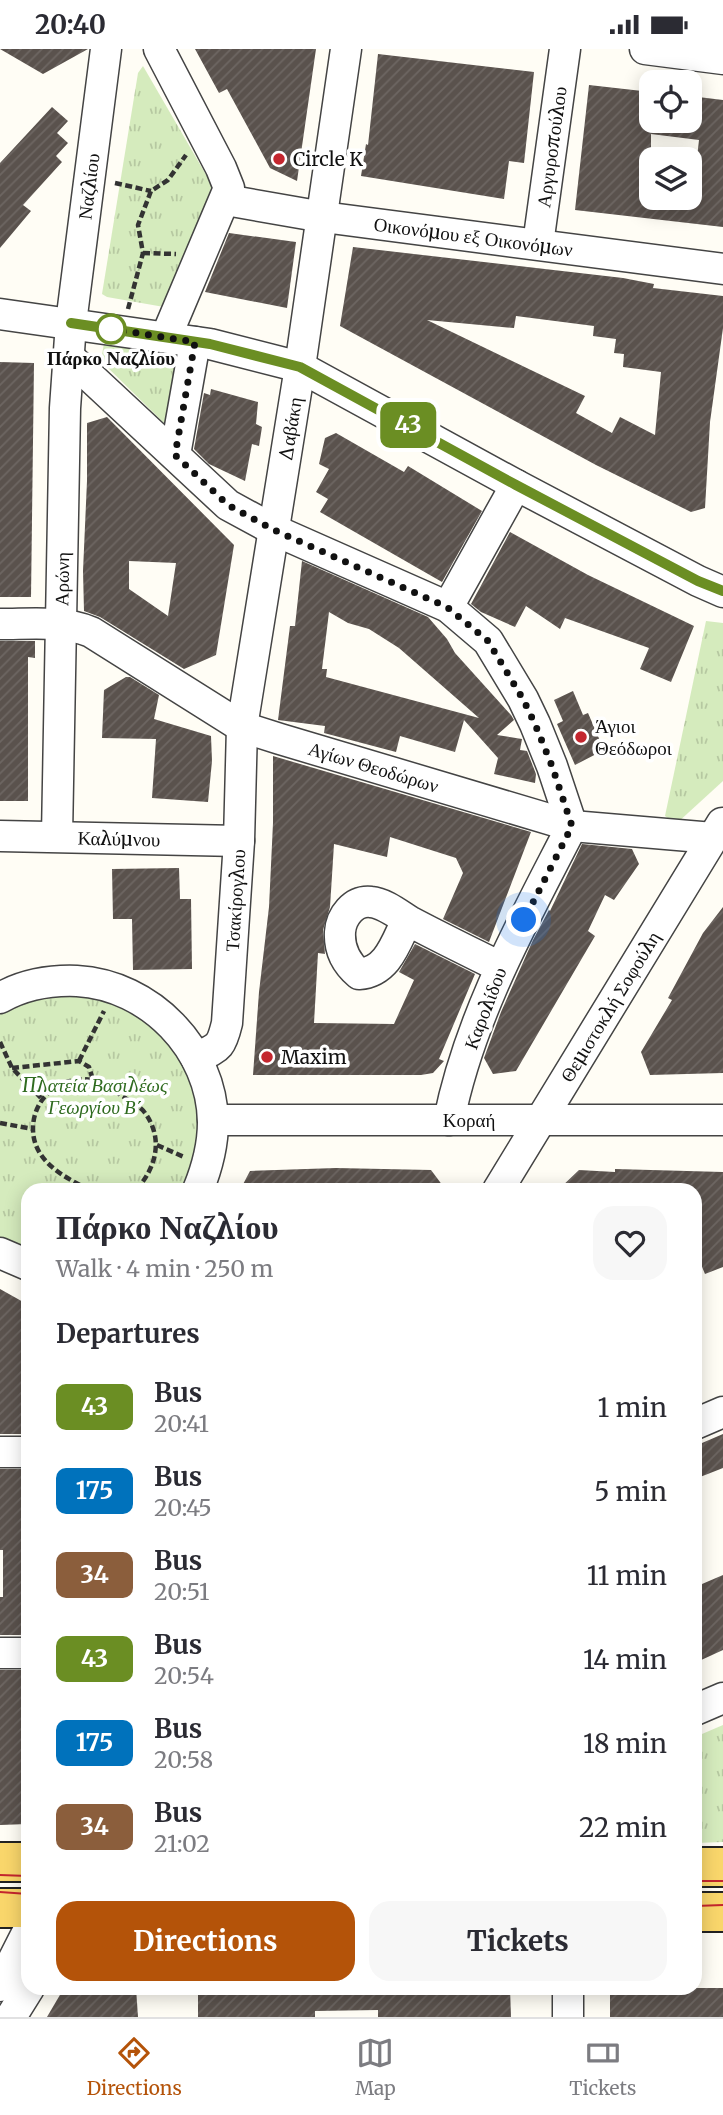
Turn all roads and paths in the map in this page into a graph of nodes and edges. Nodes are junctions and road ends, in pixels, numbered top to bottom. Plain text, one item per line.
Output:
1 (106, 49) edge
2 (159, 49) edge
3 (346, 49) edge
4 (565, 49) edge
5 (645, 49) edge
6 (723, 59) edge
7 (205, 137) junction
8 (90, 180) junction
9 (151, 191) junction
10 (226, 200) junction
11 (323, 217) junction
12 (538, 244) junction
13 (723, 269) edge
14 (0, 314) edge
15 (71, 323) junction
16 (124, 330) junction
17 (166, 337) junction
18 (195, 342) junction
19 (69, 357) junction
20 (300, 367) junction
21 (175, 455) junction
22 (516, 485) junction
23 (274, 530) junction
24 (723, 591) edge
25 (447, 607) junction
26 (0, 624) edge
27 (60, 624) junction
28 (242, 727) junction
29 (572, 826) junction
30 (718, 830) edge
31 (0, 836) edge
32 (57, 836) junction
33 (239, 841) junction
34 (407, 920) dead end
35 (500, 967) junction
36 (116, 989) junction
37 (0, 998) edge
38 (0, 1042) edge
39 (196, 1058) junction
40 (79, 1061) junction
41 (12, 1068) junction
42 (93, 1080) junction
43 (41, 1099) junction
44 (542, 1118) junction
45 (213, 1120) junction
46 (449, 1120) junction
47 (723, 1120) edge
48 (0, 1123) edge
49 (33, 1129) junction
50 (76, 1183) edge
51 (142, 1183) edge
52 (201, 1183) edge
53 (502, 1183) edge
54 (0, 1253) edge
55 (21, 1262) edge
56 (723, 1412) edge
57 (702, 1422) edge
58 (0, 1452) edge
59 (21, 1452) edge
60 (0, 1653) edge
61 (21, 1653) edge
62 (723, 1698) edge
63 (702, 1707) edge
64 (21, 1861) edge
65 (0, 1862) edge
66 (702, 1867) edge
67 (723, 1867) edge
68 (0, 1908) edge
69 (21, 1908) edge
70 (702, 1912) edge
71 (723, 1912) edge
72 (21, 1945) edge
73 (0, 1986) edge
74 (25, 1995) edge
75 (568, 1995) edge
76 (11, 2017) edge
77 (568, 2017) edge

1 - 8 street, Ναζλίου
2 - 7 street
3 - 11 street, Δαβάκη
4 - 12 street, Αργυροπούλου
5 - 6 street
7 - 9 path
7 - 10 street
8 - 9 path
8 - 15 street, Ναζλίου
9 - 16 path
10 - 11 street, Οικονόμου εξ Οικονόμων
10 - 17 street
11 - 12 street, Οικονόμου εξ Οικονόμων
11 - 20 street, Δαβάκη
12 - 13 street, Οικονόμου εξ Οικονόμων
14 - 15 street
15 - 16 street
15 - 19 street, Αρώνη
16 - 17 street
17 - 18 street
18 - 20 street
18 - 21 street
19 - 21 street
19 - 27 street, Αρώνη
20 - 22 street
20 - 23 street, Δαβάκη
21 - 23 street
22 - 24 street
22 - 25 street
23 - 25 street
23 - 28 street, Δαβάκη
25 - 29 street
26 - 27 street, Αγίων Θεοδώρων
27 - 28 street, Αγίων Θεοδώρων
27 - 32 street, Αρώνη
28 - 29 street, Αγίων Θεοδώρων
28 - 33 street, Τσακίρογλου
29 - 30 street, Αγίων Θεοδώρων
29 - 35 street, Καρολίδου
30 - 44 street, Θεμιστοκλή Σοφούλη
31 - 32 street, Καλύμνου
32 - 33 street, Καλύμνου
33 - 39 street, Τσακίρογλου
34 - 35 street
35 - 46 street, Καρολίδου
36 - 37 street
36 - 39 street
36 - 40 path
38 - 41 path
39 - 45 street
40 - 41 path
40 - 42 path
41 - 43 path
42 - 43 path
42 - 51 path
43 - 49 path
44 - 46 street, Κοραή
44 - 47 street, Κοραή
44 - 53 street, Θεμιστοκλή Σοφούλη
45 - 46 street, Κοραή
45 - 52 street
48 - 49 path
49 - 50 path
54 - 55 street
56 - 57 street
58 - 59 street
60 - 61 street
62 - 63 street
64 - 65 main road
66 - 67 main road
68 - 69 main road
70 - 71 main road
72 - 73 street
74 - 76 street
75 - 77 street

